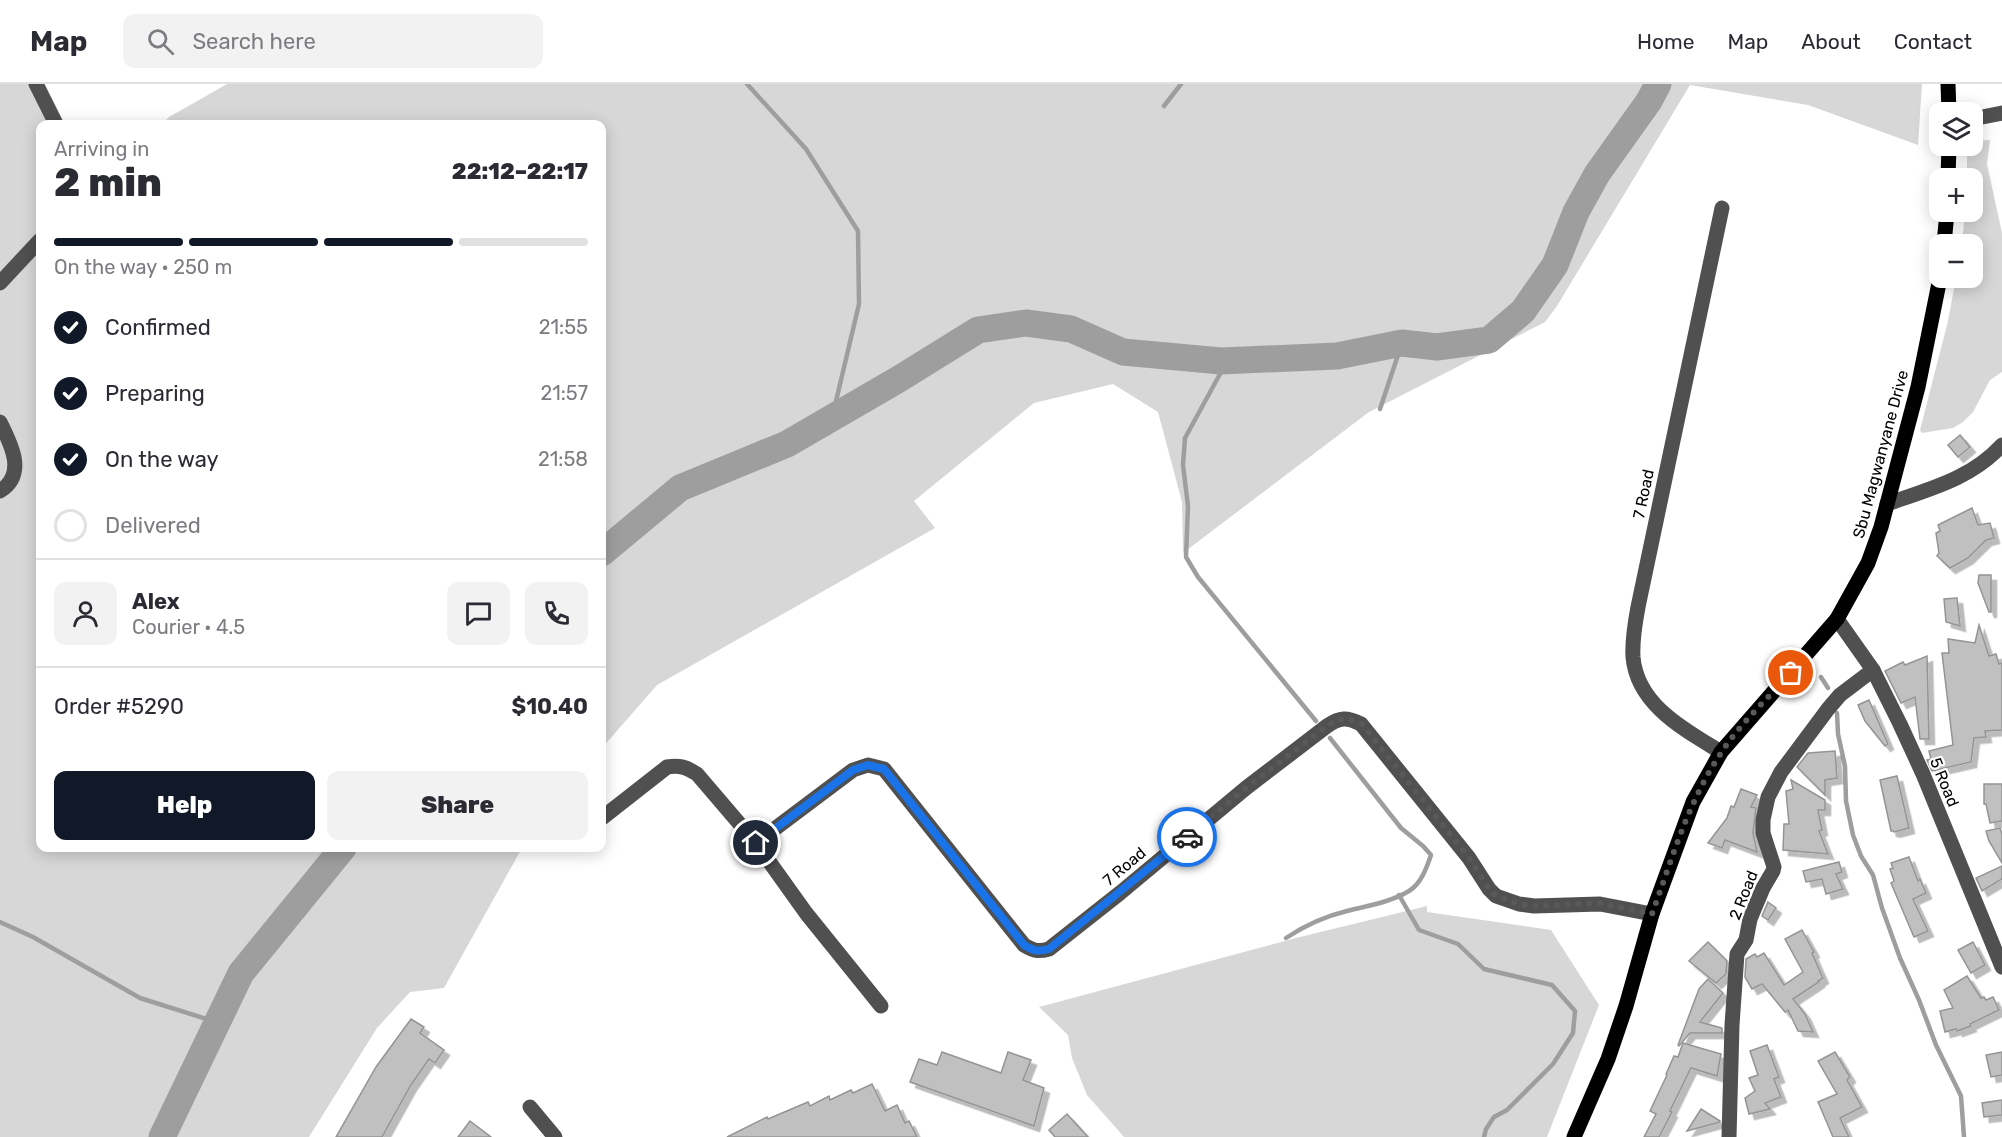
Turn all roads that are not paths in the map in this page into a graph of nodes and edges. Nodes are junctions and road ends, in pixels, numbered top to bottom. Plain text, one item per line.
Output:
1 (36, 84) edge
2 (1948, 84) edge
3 (1948, 102) edge
4 (2002, 113) edge
5 (1983, 117) edge
6 (54, 120) edge
7 (1722, 208) dead end
8 (36, 244) edge
9 (0, 283) edge
10 (1938, 288) edge
11 (0, 422) edge
12 (2002, 445) edge
13 (0, 491) edge
14 (1887, 504) junction
15 (1837, 619) junction
16 (1873, 670) junction
17 (1721, 752) junction
18 (606, 815) edge
19 (756, 843) junction
20 (1652, 914) junction
21 (2001, 963) edge
22 (881, 1006) dead end
23 (530, 1107) dead end
24 (555, 1137) edge
25 (1574, 1137) edge
26 (1729, 1137) edge

1 - 6 street
2 - 3 main road
4 - 5 street
7 - 17 street, 7 Road
8 - 9 street
10 - 14 main road, Sbu Magwanyane Drive
11 - 13 street
12 - 14 street
14 - 15 main road, Sbu Magwanyane Drive
15 - 16 street, 5 Road
15 - 17 main road, Sbu Magwanyane Drive
16 - 21 street, 5 Road
16 - 26 street, 2 Road
17 - 20 main road, Sbu Magwanyane Drive
18 - 19 street
19 - 20 street, 7 Road
19 - 22 street
20 - 25 main road, Sbu Magwanyane Drive
23 - 24 street

